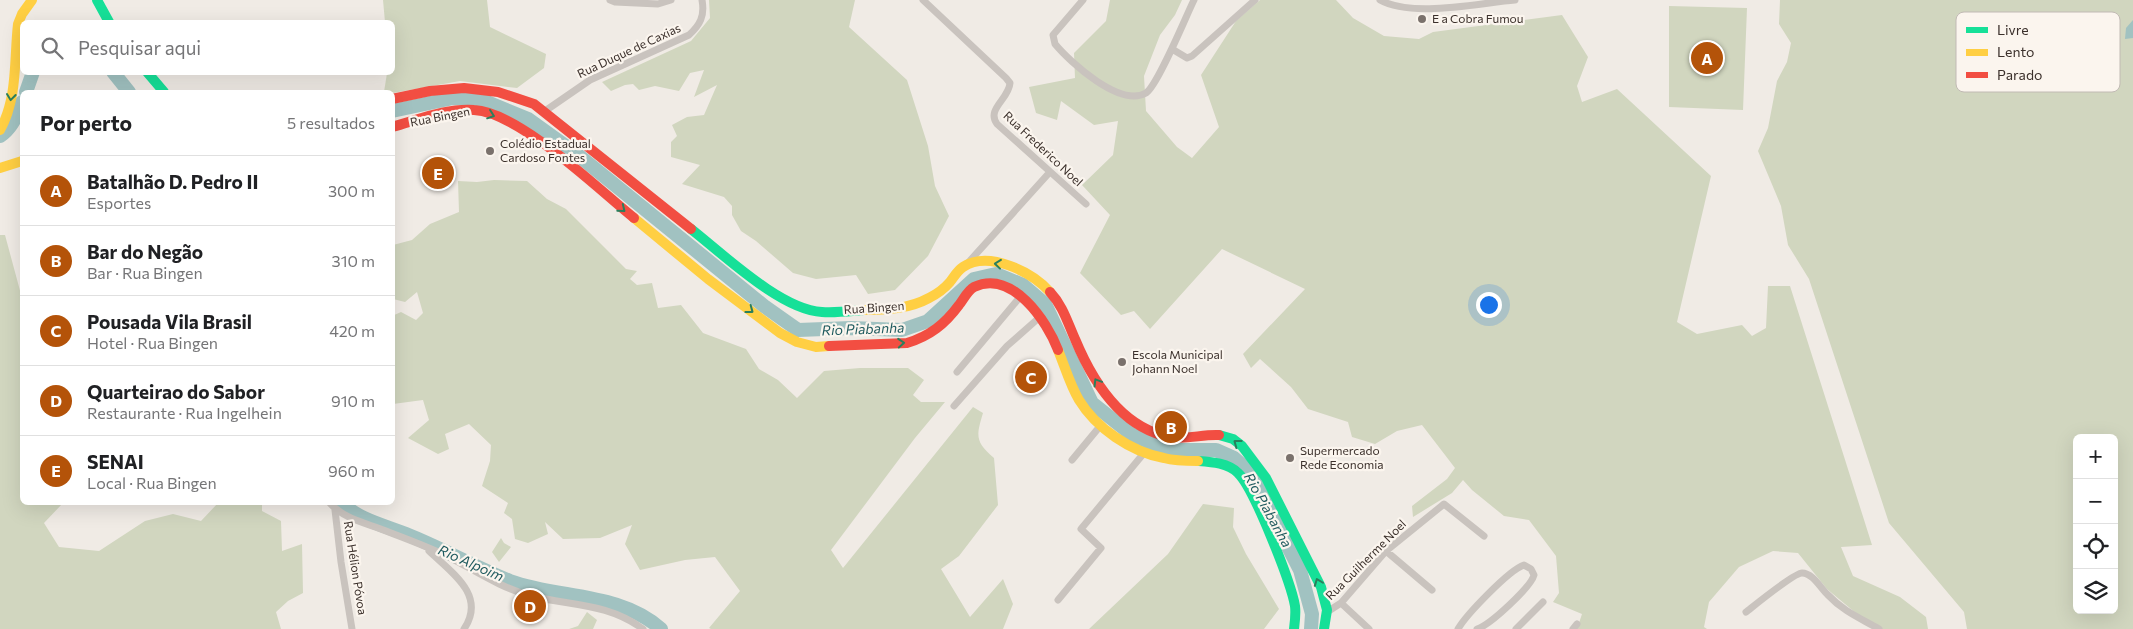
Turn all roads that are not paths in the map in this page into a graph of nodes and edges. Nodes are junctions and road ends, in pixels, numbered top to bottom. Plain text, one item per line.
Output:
1 (32, 0) edge
2 (97, 0) edge
3 (610, 0) edge
4 (671, 0) edge
5 (702, 0) edge
6 (923, 0) edge
7 (1083, 0) edge
8 (1194, 0) edge
9 (1254, 0) edge
10 (1380, 0) edge
11 (1515, 0) edge
12 (108, 20) edge
13 (1172, 49) junction
14 (150, 75) edge
15 (162, 90) edge
16 (395, 98) edge
17 (545, 111) junction
18 (395, 126) edge
19 (0, 130) edge
20 (20, 162) edge
21 (0, 168) edge
22 (1049, 173) junction
23 (1086, 204) dead end
24 (964, 267) junction
25 (947, 286) junction
26 (1020, 297) junction
27 (964, 298) junction
28 (1041, 316) junction
29 (957, 372) dead end
30 (954, 406) dead end
31 (1101, 425) junction
32 (1144, 453) junction
33 (1072, 460) dead end
34 (331, 505) edge
35 (335, 510) junction
36 (1484, 536) dead end
37 (424, 547) junction
38 (1386, 551) junction
39 (1432, 590) dead end
40 (1058, 600) dead end
41 (1543, 602) dead end
42 (1341, 603) junction
43 (1327, 612) junction
44 (1746, 612) dead end
45 (352, 629) edge
46 (464, 629) edge
47 (643, 629) edge
48 (1294, 629) edge
49 (1324, 629) edge
50 (1369, 629) edge
51 (1458, 629) edge
52 (1478, 629) edge
53 (1516, 629) edge
54 (1879, 629) edge

1 -> 19 main road
2 - 12 main road
3 - 4 street
5 - 17 street, Rua Duque de Caxias
6 - 22 street, Rua Frederico Noel
7 - 13 street
8 - 13 street
9 - 13 street
10 - 11 street
14 - 15 main road
16 - 17 main road, Rua Bingen
17 - 25 main road, Rua Bingen
18 -> 27 main road, Rua Bingen
20 - 21 main road
22 - 23 street, Rua Frederico Noel
22 - 24 street
24 - 25 main road, Rua Bingen
43 -> 24 main road
25 - 27 main road
26 - 27 main road, Rua Bingen
26 - 28 main road, Rua Bingen
26 - 29 street
28 - 30 street
28 - 31 main road, Rua Bingen
31 - 32 main road, Rua Bingen
31 - 33 street
32 - 40 street
32 - 48 main road, Rua Bingen
34 - 35 street
35 - 37 street
35 - 45 street, Rua Hélion Póvoa
36 - 38 street, Rua Guilherme Noel
37 - 46 street
37 - 47 street
38 - 39 street
38 - 42 street, Rua Guilherme Noel
41 - 53 street
42 - 43 street, Rua Guilherme Noel
42 - 50 street
43 - 49 main road
44 - 54 street
51 - 52 street

